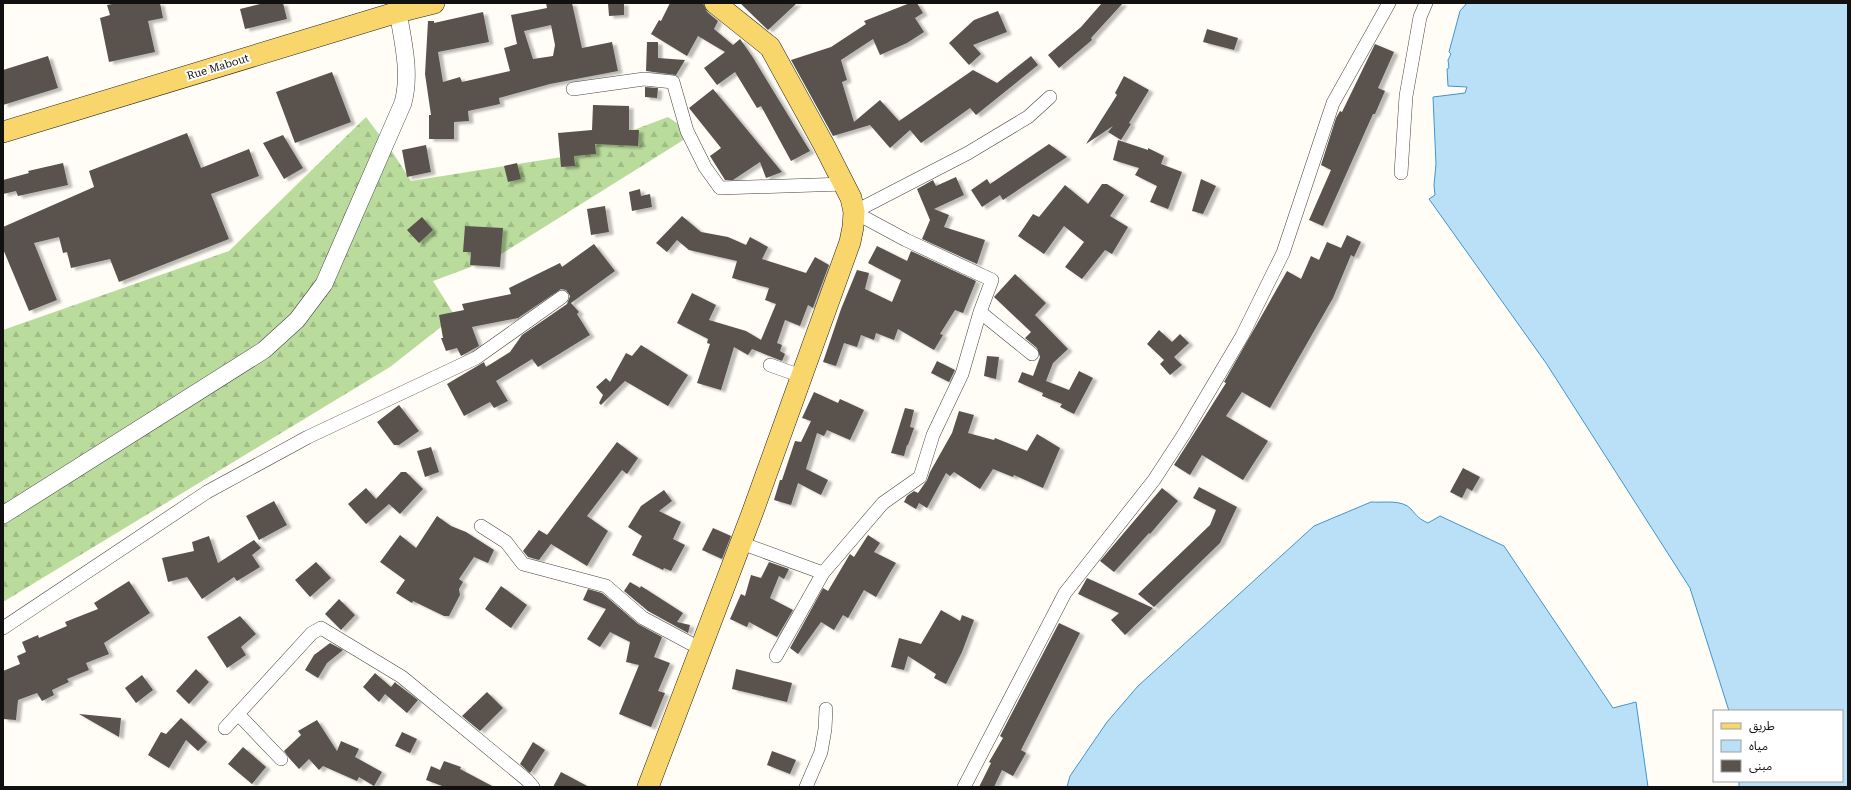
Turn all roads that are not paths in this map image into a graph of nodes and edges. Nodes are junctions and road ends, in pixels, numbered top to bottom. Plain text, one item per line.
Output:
1 (434, 3) edge
2 (715, 3) edge
3 (1389, 3) edge
4 (1426, 3) edge
5 (398, 12) junction
6 (573, 89) dead end
7 (1050, 97) dead end
8 (3, 132) edge
9 (1401, 173) dead end
10 (845, 184) junction
11 (854, 212) junction
12 (562, 297) dead end
13 (980, 312) junction
14 (1032, 354) dead end
15 (770, 365) dead end
16 (801, 376) junction
17 (3, 515) edge
18 (481, 526) dead end
19 (741, 543) junction
20 (823, 573) junction
21 (3, 628) edge
22 (701, 648) junction
23 (776, 656) dead end
24 (826, 709) dead end
25 (238, 714) junction
26 (225, 728) dead end
27 (281, 759) dead end
28 (533, 787) edge
29 (648, 787) edge
30 (806, 787) edge
31 (964, 787) edge

1 - 5 main road, Rue Mabout
2 - 10 main road
3 - 31 street
4 - 9 street
5 - 8 main road, Rue Mabout
5 - 17 street
6 - 10 street
7 - 11 street
10 - 11 main road
11 - 13 street
11 - 16 main road
12 - 21 street
13 - 14 street
13 - 20 street
15 - 16 street
16 - 19 main road
18 - 22 street
19 - 20 street
19 - 22 main road
20 - 23 street
22 - 29 main road
24 - 30 street
25 - 26 street
25 - 27 street
25 - 28 street

